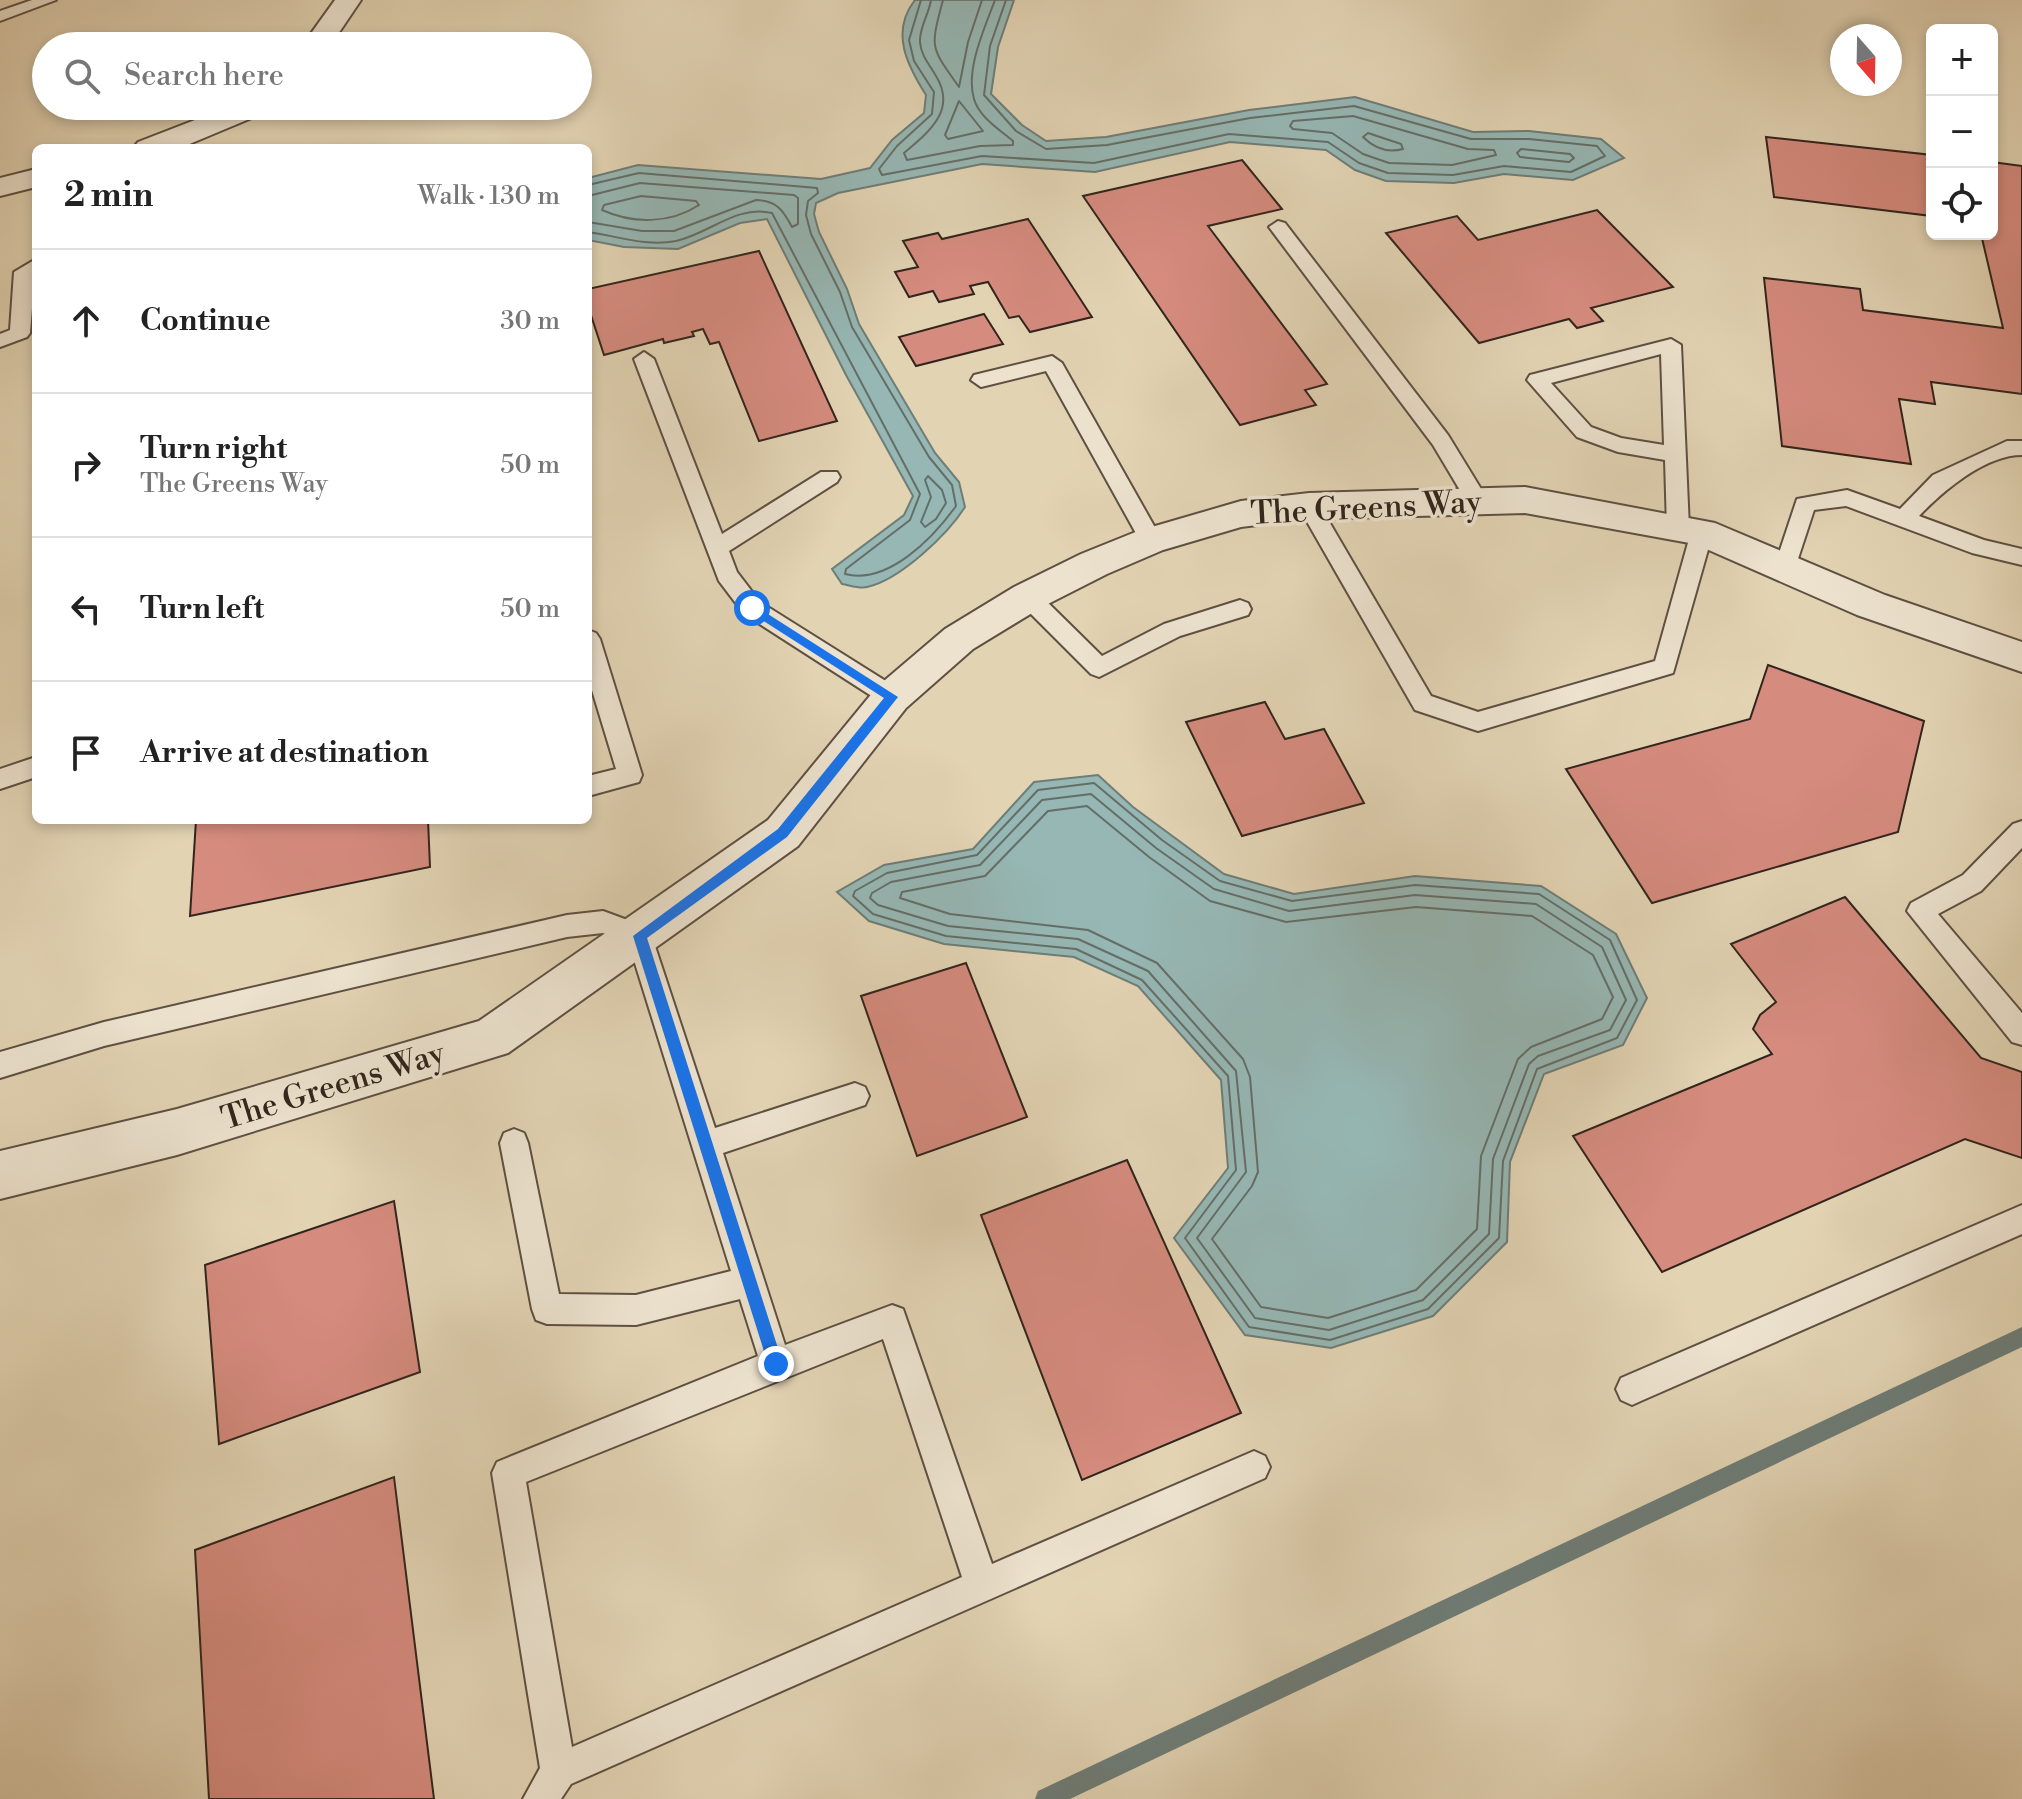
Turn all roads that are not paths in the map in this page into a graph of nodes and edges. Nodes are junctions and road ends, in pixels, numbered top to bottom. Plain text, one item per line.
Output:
1 (48, 0) edge
2 (348, 0) edge
3 (0, 16) edge
4 (326, 32) edge
5 (223, 120) edge
6 (162, 144) edge
7 (32, 179) edge
8 (0, 187) edge
9 (1278, 227) dead end
10 (32, 267) edge
11 (0, 341) edge
12 (644, 359) dead end
13 (981, 380) dead end
14 (2022, 448) edge
15 (1675, 454) junction
16 (829, 477) dead end
17 (1478, 502) junction
18 (1309, 506) junction
19 (1904, 518) junction
20 (1690, 530) junction
21 (1151, 540) junction
22 (717, 548) junction
23 (2022, 557) edge
24 (1785, 568) junction
25 (1028, 597) junction
26 (1240, 609) dead end
27 (592, 652) edge
28 (2022, 657) edge
29 (892, 697) junction
30 (32, 768) edge
31 (0, 779) edge
32 (592, 785) edge
33 (2022, 831) edge
34 (640, 936) junction
35 (2022, 1033) edge
36 (0, 1065) edge
37 (855, 1096) dead end
38 (514, 1143) dead end
39 (706, 1145) junction
40 (0, 1175) edge
41 (2022, 1219) edge
42 (749, 1282) junction
43 (776, 1364) junction
44 (1632, 1389) dead end
45 (1254, 1467) dead end
46 (982, 1585) junction
47 (550, 1785) edge

1 - 3 lane
2 - 4 street
5 - 6 street
7 - 8 street
9 - 17 lane
10 - 11 lane
12 - 22 lane
13 - 21 lane
14 - 19 lane
15 - 15 lane
15 - 20 lane
16 - 22 lane
17 - 18 street, The Greens Way
17 - 20 street, The Greens Way
18 - 20 lane
18 - 21 street, The Greens Way
19 - 23 lane
19 - 24 lane
20 - 24 street, The Greens Way
21 - 25 street, The Greens Way
22 - 29 lane
24 - 28 street, The Greens Way
25 - 26 lane
25 - 29 street, The Greens Way
27 - 32 lane
29 - 34 street, The Greens Way
30 - 31 lane
33 - 35 lane
34 - 36 lane
34 - 39 lane
34 - 40 street, The Greens Way
37 - 39 lane
38 - 42 lane
39 - 42 lane
41 - 44 lane
42 - 43 lane
43 - 46 lane
43 - 47 lane
45 - 46 lane
46 - 47 lane

